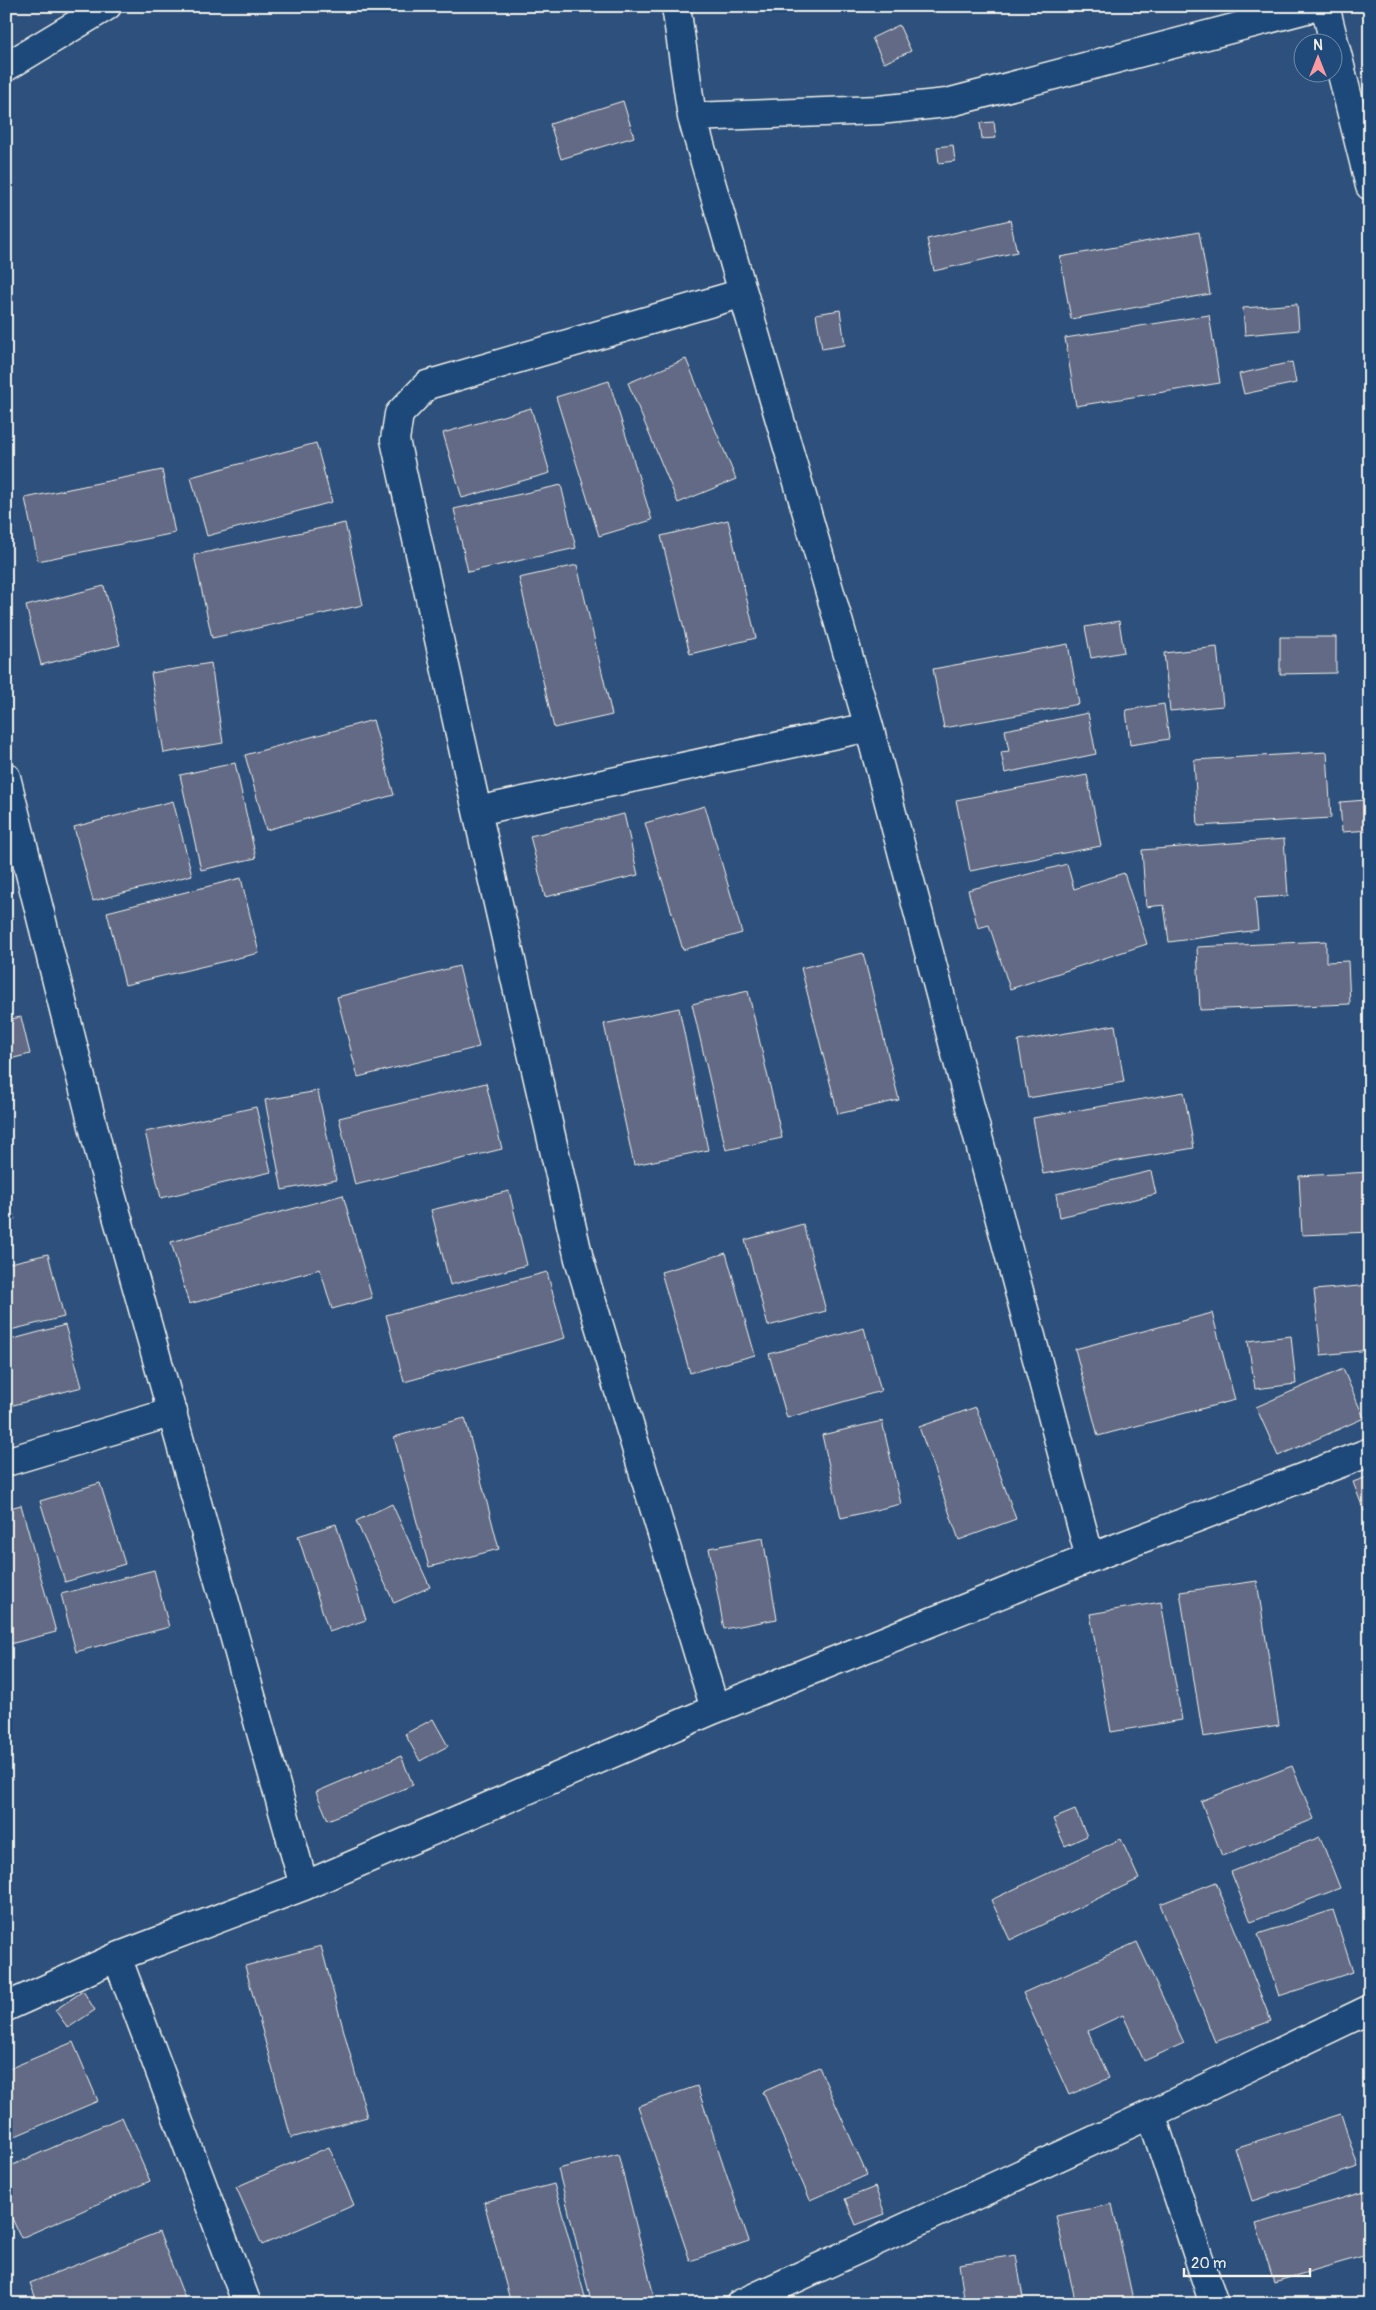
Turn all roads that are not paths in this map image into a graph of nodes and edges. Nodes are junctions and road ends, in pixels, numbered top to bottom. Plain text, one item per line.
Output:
1 (107, 6) edge
2 (676, 6) edge
3 (1318, 6) edge
4 (1324, 6) edge
5 (6, 66) edge
6 (692, 117) junction
7 (1370, 186) edge
8 (743, 293) junction
9 (870, 726) junction
10 (6, 777) edge
11 (477, 811) junction
12 (172, 1412) junction
13 (1370, 1452) edge
14 (6, 1462) edge
15 (1090, 1558) junction
16 (715, 1709) junction
17 (304, 1886) junction
18 (117, 1957) junction
19 (6, 2007) edge
20 (1370, 2009) edge
21 (1151, 2114) junction
22 (247, 2304) edge
23 (740, 2304) edge
24 (1214, 2304) edge

1 - 5 street
2 - 6 street
3 - 6 street
4 - 7 street
6 - 8 street
8 - 9 street
8 - 11 street
9 - 11 street
9 - 15 street
10 - 12 street
11 - 16 street
12 - 14 street
12 - 17 street
13 - 15 street
15 - 16 street
16 - 17 street
17 - 18 street
18 - 19 street
18 - 22 street
20 - 21 street
21 - 23 street
21 - 24 street

